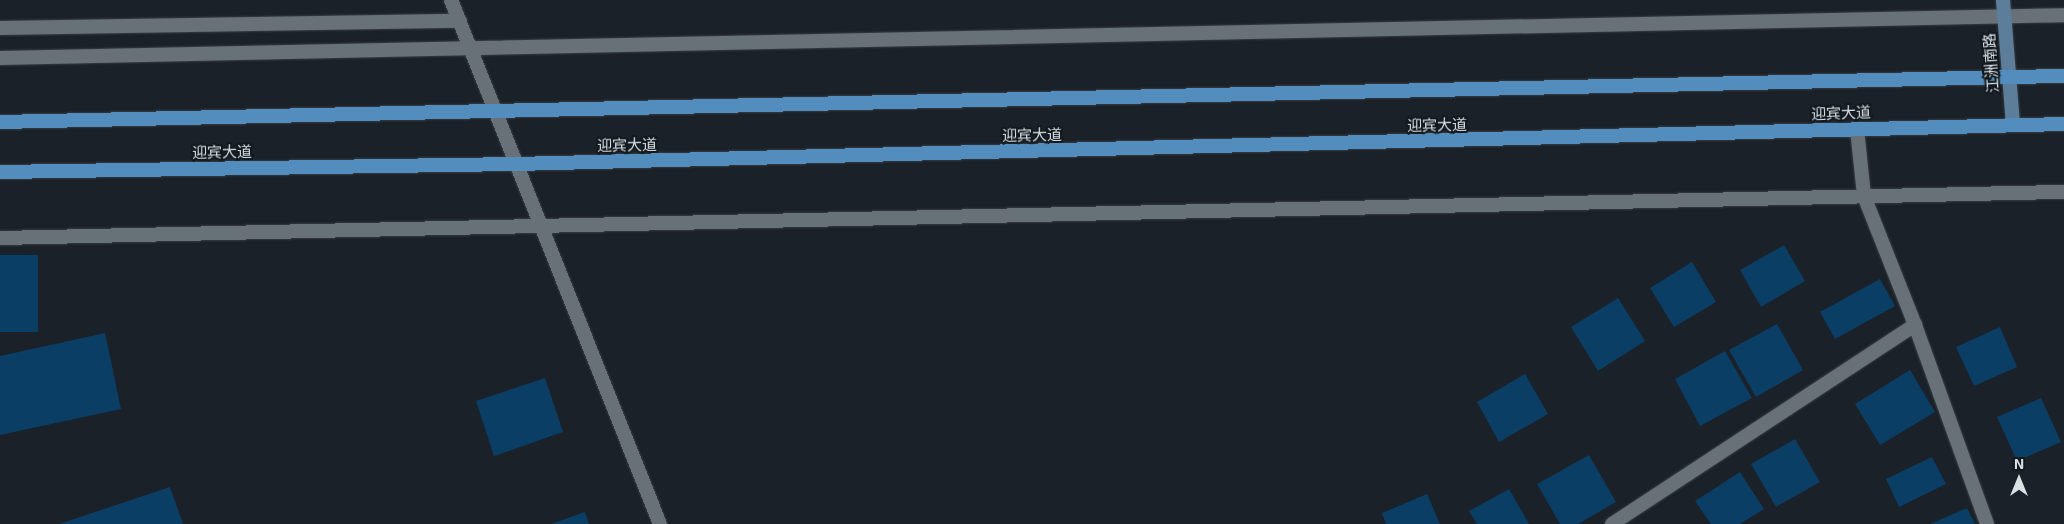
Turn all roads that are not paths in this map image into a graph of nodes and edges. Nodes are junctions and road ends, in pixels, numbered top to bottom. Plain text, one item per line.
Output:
1 (451, 0) edge
2 (2003, 0) edge
3 (2064, 15) edge
4 (2005, 16) junction
5 (460, 21) junction
6 (0, 28) edge
7 (471, 48) junction
8 (0, 58) edge
9 (2064, 76) edge
10 (2008, 77) junction
11 (496, 113) junction
12 (0, 122) edge
13 (2012, 124) junction
14 (2064, 124) edge
15 (1857, 129) junction
16 (516, 164) junction
17 (0, 172) edge
18 (2064, 192) edge
19 (1864, 196) junction
20 (540, 226) junction
21 (0, 238) edge
22 (1916, 325) junction
23 (660, 524) edge
24 (1612, 524) edge
25 (1987, 524) edge

1 - 5 street
2 - 4 main road, 江洲南路
3 - 4 street
4 - 7 street
4 - 10 main road, 江洲南路
5 - 6 street
5 - 7 street
7 - 8 street
7 - 11 street
9 - 10 main road
10 - 11 main road
10 - 13 main road, 江洲南路
11 - 12 main road
11 - 16 street
13 - 14 main road, 迎宾大道
13 - 15 main road, 迎宾大道
15 - 16 main road, 迎宾大道
15 - 19 street
16 - 17 main road, 迎宾大道
16 - 20 street
18 - 19 street
19 - 20 street
19 - 22 street
20 - 21 street
20 - 23 street
22 - 24 street
22 - 25 street

